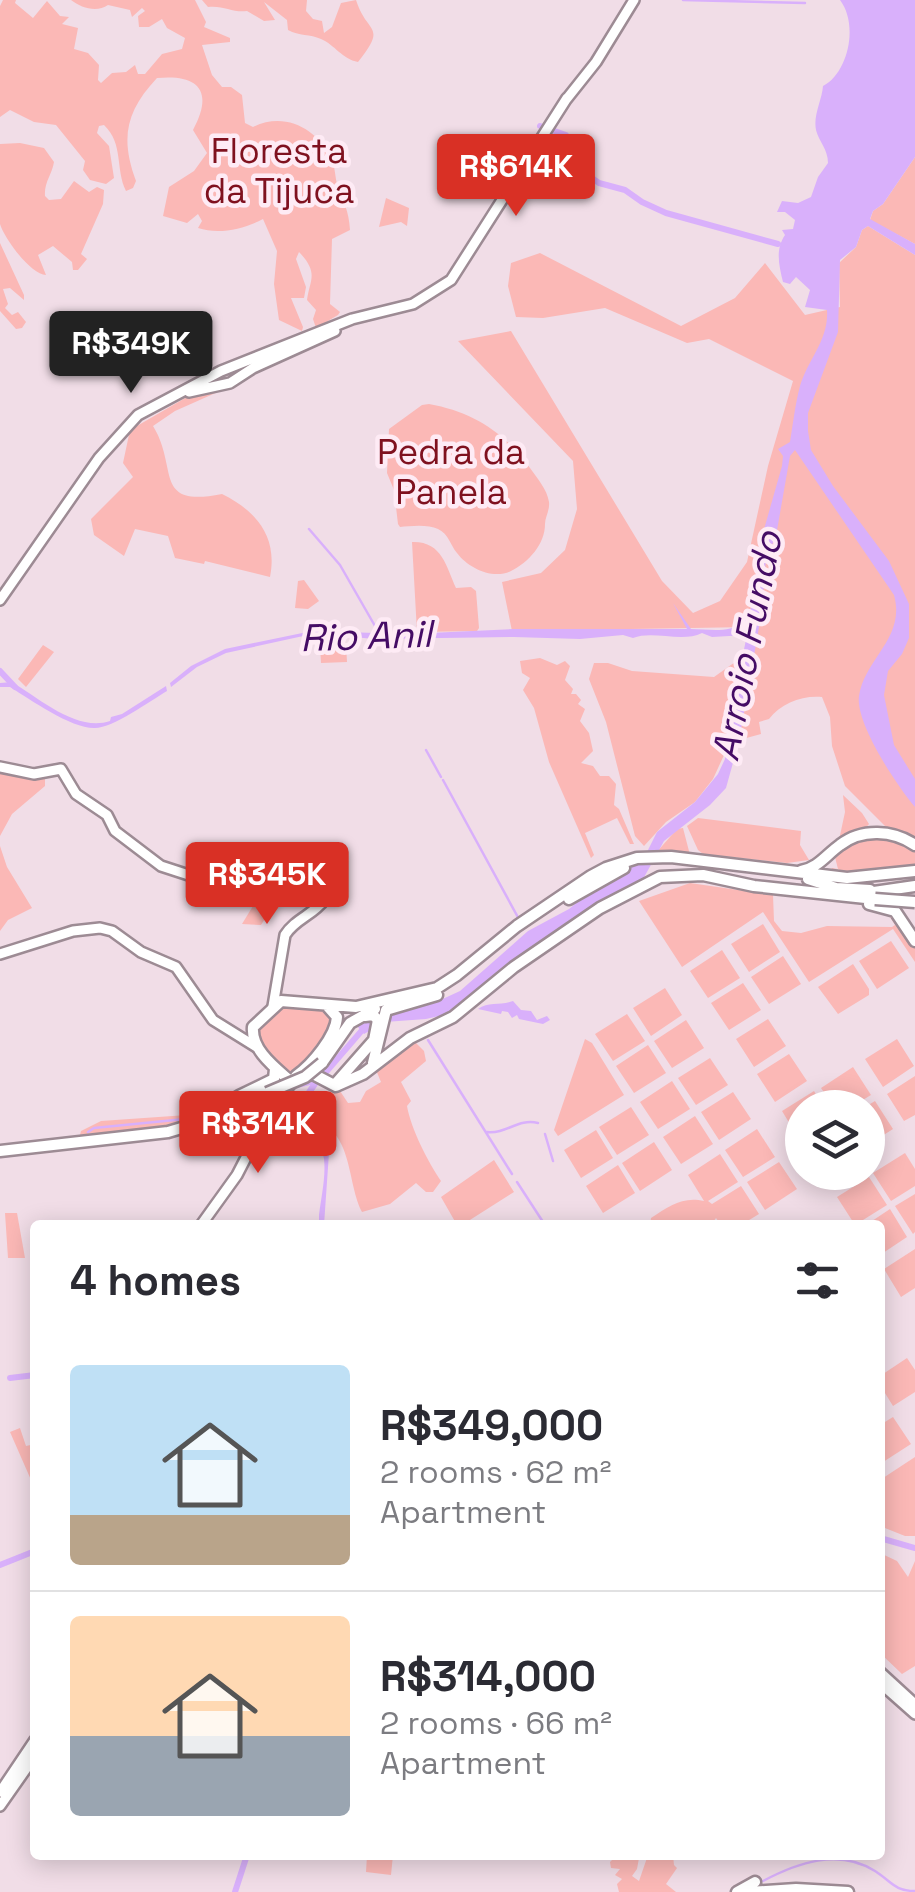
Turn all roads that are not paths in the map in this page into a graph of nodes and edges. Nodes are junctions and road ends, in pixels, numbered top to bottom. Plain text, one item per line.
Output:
1 (634, 0) edge
2 (350, 310) dead end
3 (335, 328) junction
4 (213, 375) junction
5 (234, 376) junction
6 (94, 469) junction
7 (0, 600) edge
8 (0, 767) edge
9 (915, 847) edge
10 (664, 859) junction
11 (828, 860) junction
12 (702, 861) junction
13 (623, 865) junction
14 (748, 866) junction
15 (915, 871) edge
16 (772, 872) junction
17 (792, 872) junction
18 (720, 875) junction
19 (848, 878) junction
20 (780, 884) junction
21 (915, 887) edge
22 (892, 889) junction
23 (826, 892) junction
24 (915, 902) edge
25 (896, 906) junction
26 (912, 935) edge
27 (503, 937) junction
28 (0, 954) edge
29 (481, 959) junction
30 (277, 984) junction
31 (438, 995) junction
32 (292, 1000) junction
33 (323, 1005) junction
34 (273, 1006) junction
35 (363, 1014) junction
36 (253, 1027) junction
37 (233, 1032) junction
38 (379, 1032) junction
39 (332, 1046) junction
40 (259, 1049) junction
41 (316, 1055) junction
42 (358, 1058) junction
43 (370, 1068) junction
44 (314, 1072) junction
45 (285, 1076) junction
46 (333, 1084) junction
47 (276, 1101) junction
48 (238, 1104) junction
49 (205, 1118) junction
50 (0, 1150) edge
51 (205, 1220) edge
52 (885, 1677) edge
53 (885, 1687) edge
54 (915, 1704) edge
55 (915, 1714) edge
56 (30, 1751) edge
57 (30, 1761) edge
58 (22, 1768) junction
59 (0, 1792) edge
60 (0, 1808) edge
61 (759, 1888) edge
62 (737, 1892) edge
63 (848, 1892) edge

1 - 3 main road
2 - 3 main road
3 - 5 main road
4 - 5 main road
4 - 5 main road
4 - 6 main road
5 - 6 main road
6 - 7 main road
8 - 30 main road
9 - 11 highway
10 - 12 highway
10 - 13 highway
10 - 18 highway
11 - 17 highway
11 - 19 highway
12 - 14 highway
12 - 18 highway
13 - 27 highway
13 - 29 highway
13 - 31 highway
14 - 16 highway
14 - 17 highway
15 - 19 highway
16 - 20 highway
16 - 22 highway
17 - 19 highway
18 - 20 highway
18 - 23 highway
18 - 43 highway
20 - 23 highway
21 - 22 highway
21 - 25 highway
22 - 23 highway
23 - 24 highway, bridge
23 - 25 highway
25 - 26 highway
27 - 29 highway
27 - 33 highway
28 - 37 main road
29 - 35 highway
30 - 32 main road
30 - 34 main road
31 - 38 highway
31 - 39 highway
32 - 33 highway
32 - 34 highway
33 - 35 highway
33 - 41 highway
34 - 36 highway
35 - 38 highway
35 - 39 highway
36 - 37 main road
36 - 40 highway
37 - 40 main road
38 - 42 highway
38 - 43 highway
39 - 48 highway, bridge
40 - 45 highway
41 - 44 highway
41 - 45 highway
42 - 43 highway
42 - 46 highway
43 - 46 highway
44 - 45 highway
44 - 46 highway
45 - 47 main road
45 - 47 main road
45 - 49 highway
47 - 51 main road
48 - 49 highway
48 - 50 highway
49 - 50 highway
52 - 54 main road
53 - 55 main road
56 - 58 main road
57 - 58 main road
58 - 59 main road
58 - 60 main road
61 - 62 highway
61 - 63 highway

